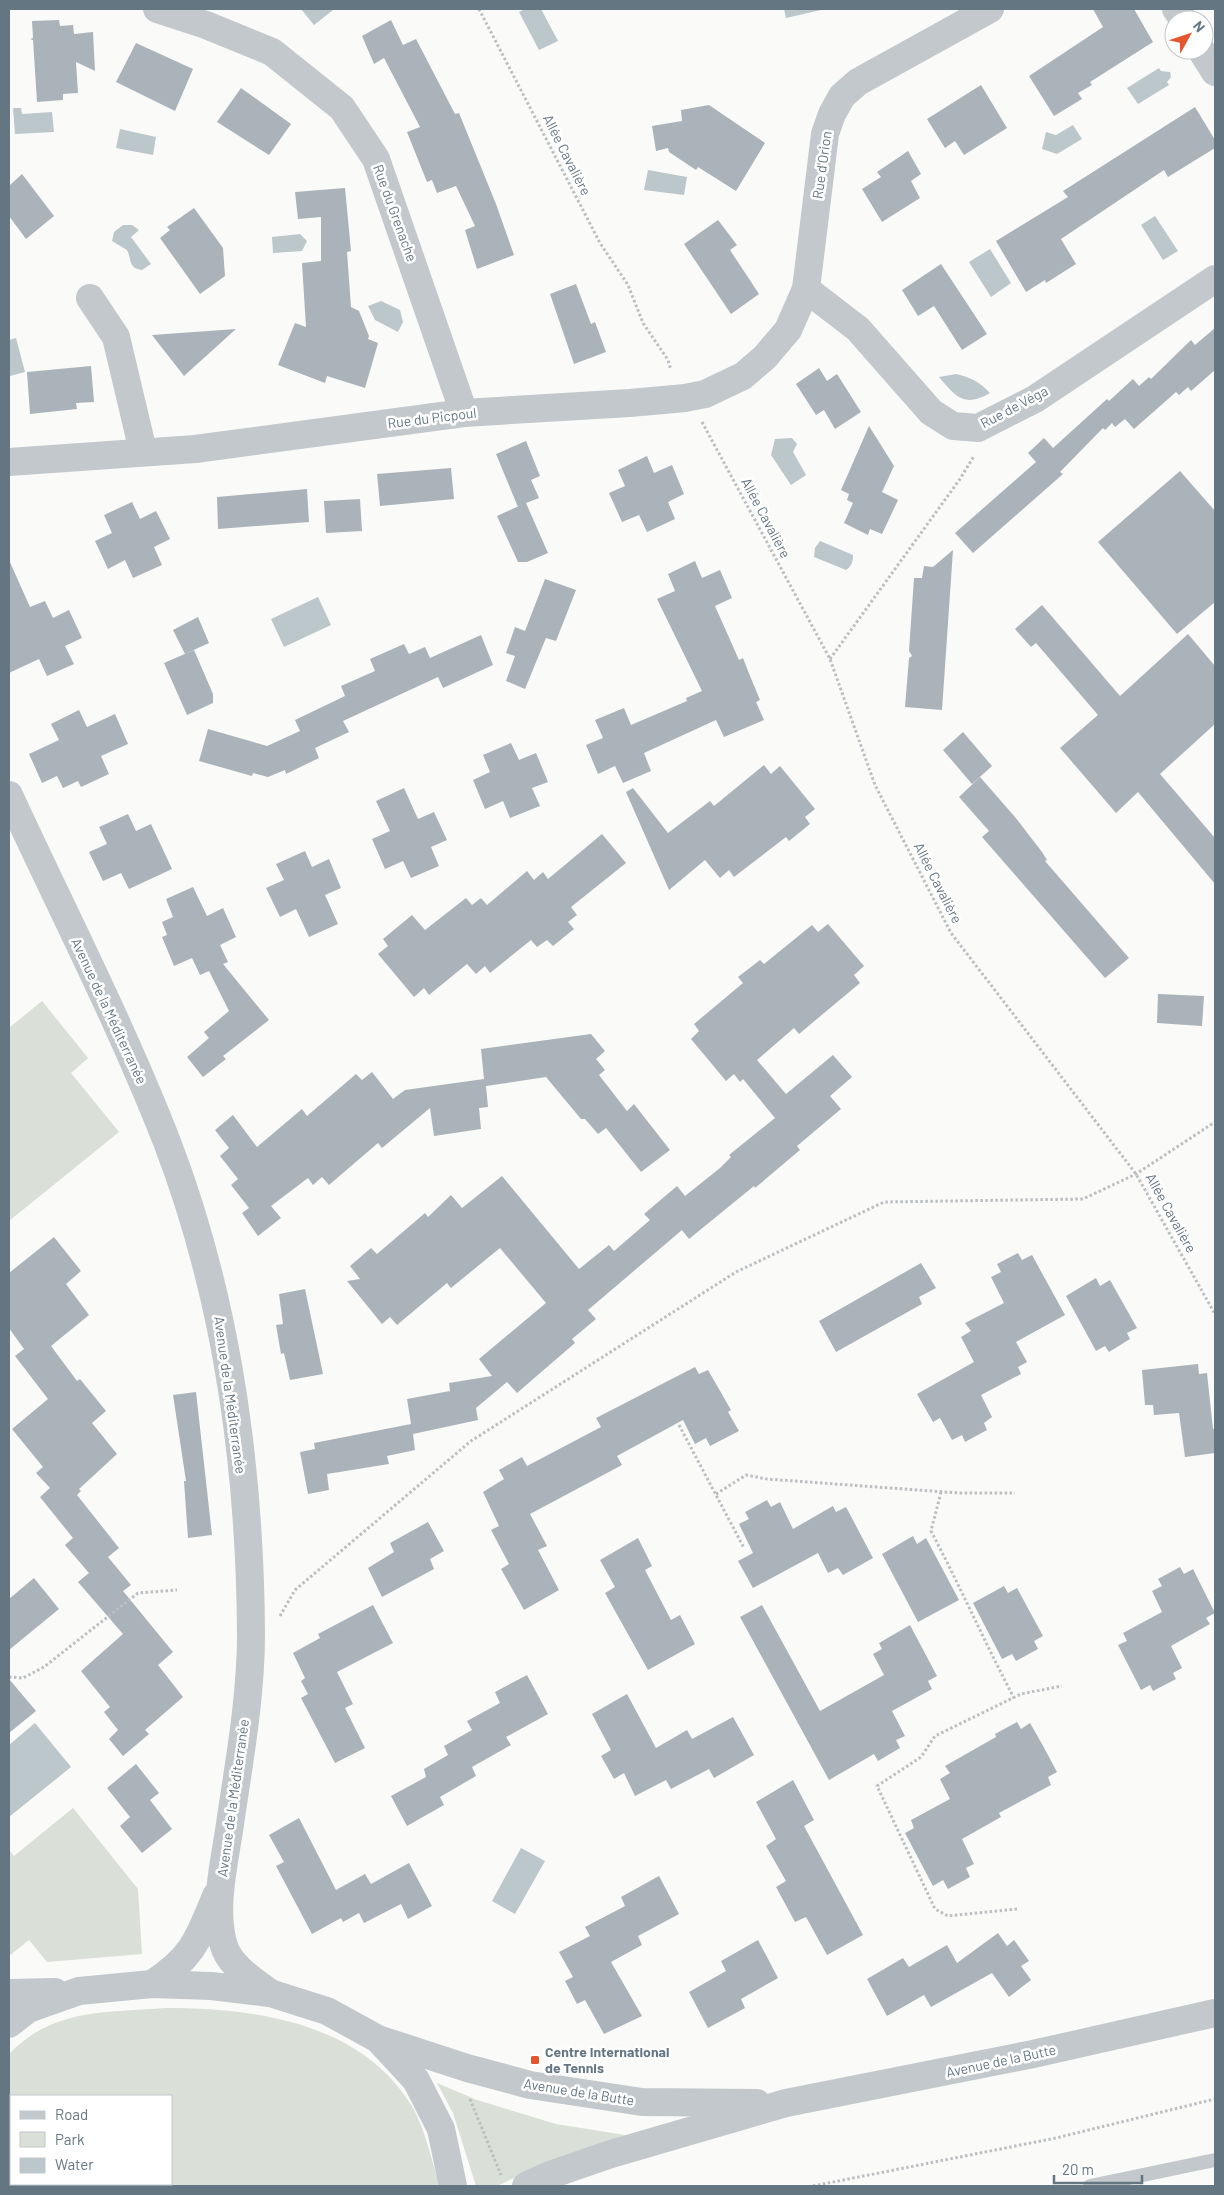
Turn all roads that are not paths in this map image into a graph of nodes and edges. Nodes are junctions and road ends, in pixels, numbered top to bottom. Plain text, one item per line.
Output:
1 (157, 9) edge
2 (990, 9) edge
3 (1207, 60) edge
4 (1215, 72) edge
5 (1215, 278) edge
6 (806, 289) junction
7 (90, 298) dead end
8 (464, 413) junction
9 (142, 451) junction
10 (9, 462) edge
11 (9, 797) edge
12 (220, 1886) junction
13 (152, 1984) junction
14 (79, 1991) junction
15 (9, 1993) edge
16 (270, 1993) junction
17 (1215, 2013) edge
18 (9, 2024) edge
19 (378, 2039) junction
20 (786, 2103) junction
21 (1215, 2160) edge
22 (515, 2184) edge
23 (453, 2186) edge
24 (1090, 2186) edge

1 - 8 street, Rue du Grenache
2 - 6 street, Rue d'Orion
3 - 4 street
5 - 6 street, Rue de Véga
6 - 8 street, Rue du Picpoul
7 - 9 street
8 - 9 street, Rue du Picpoul
9 - 10 street, Rue du Picpoul
11 - 12 street, Avenue de la Méditerranée
12 - 13 street, Avenue de la Méditerranée
12 - 16 street, Avenue de la Méditerranée
13 - 14 street
13 - 16 street
14 - 15 street
14 - 18 street
16 - 19 street
17 - 20 street, Avenue de la Butte
19 - 20 street, Avenue de la Butte
19 - 23 street
20 - 22 street, Avenue de la Butte
21 - 24 lane

